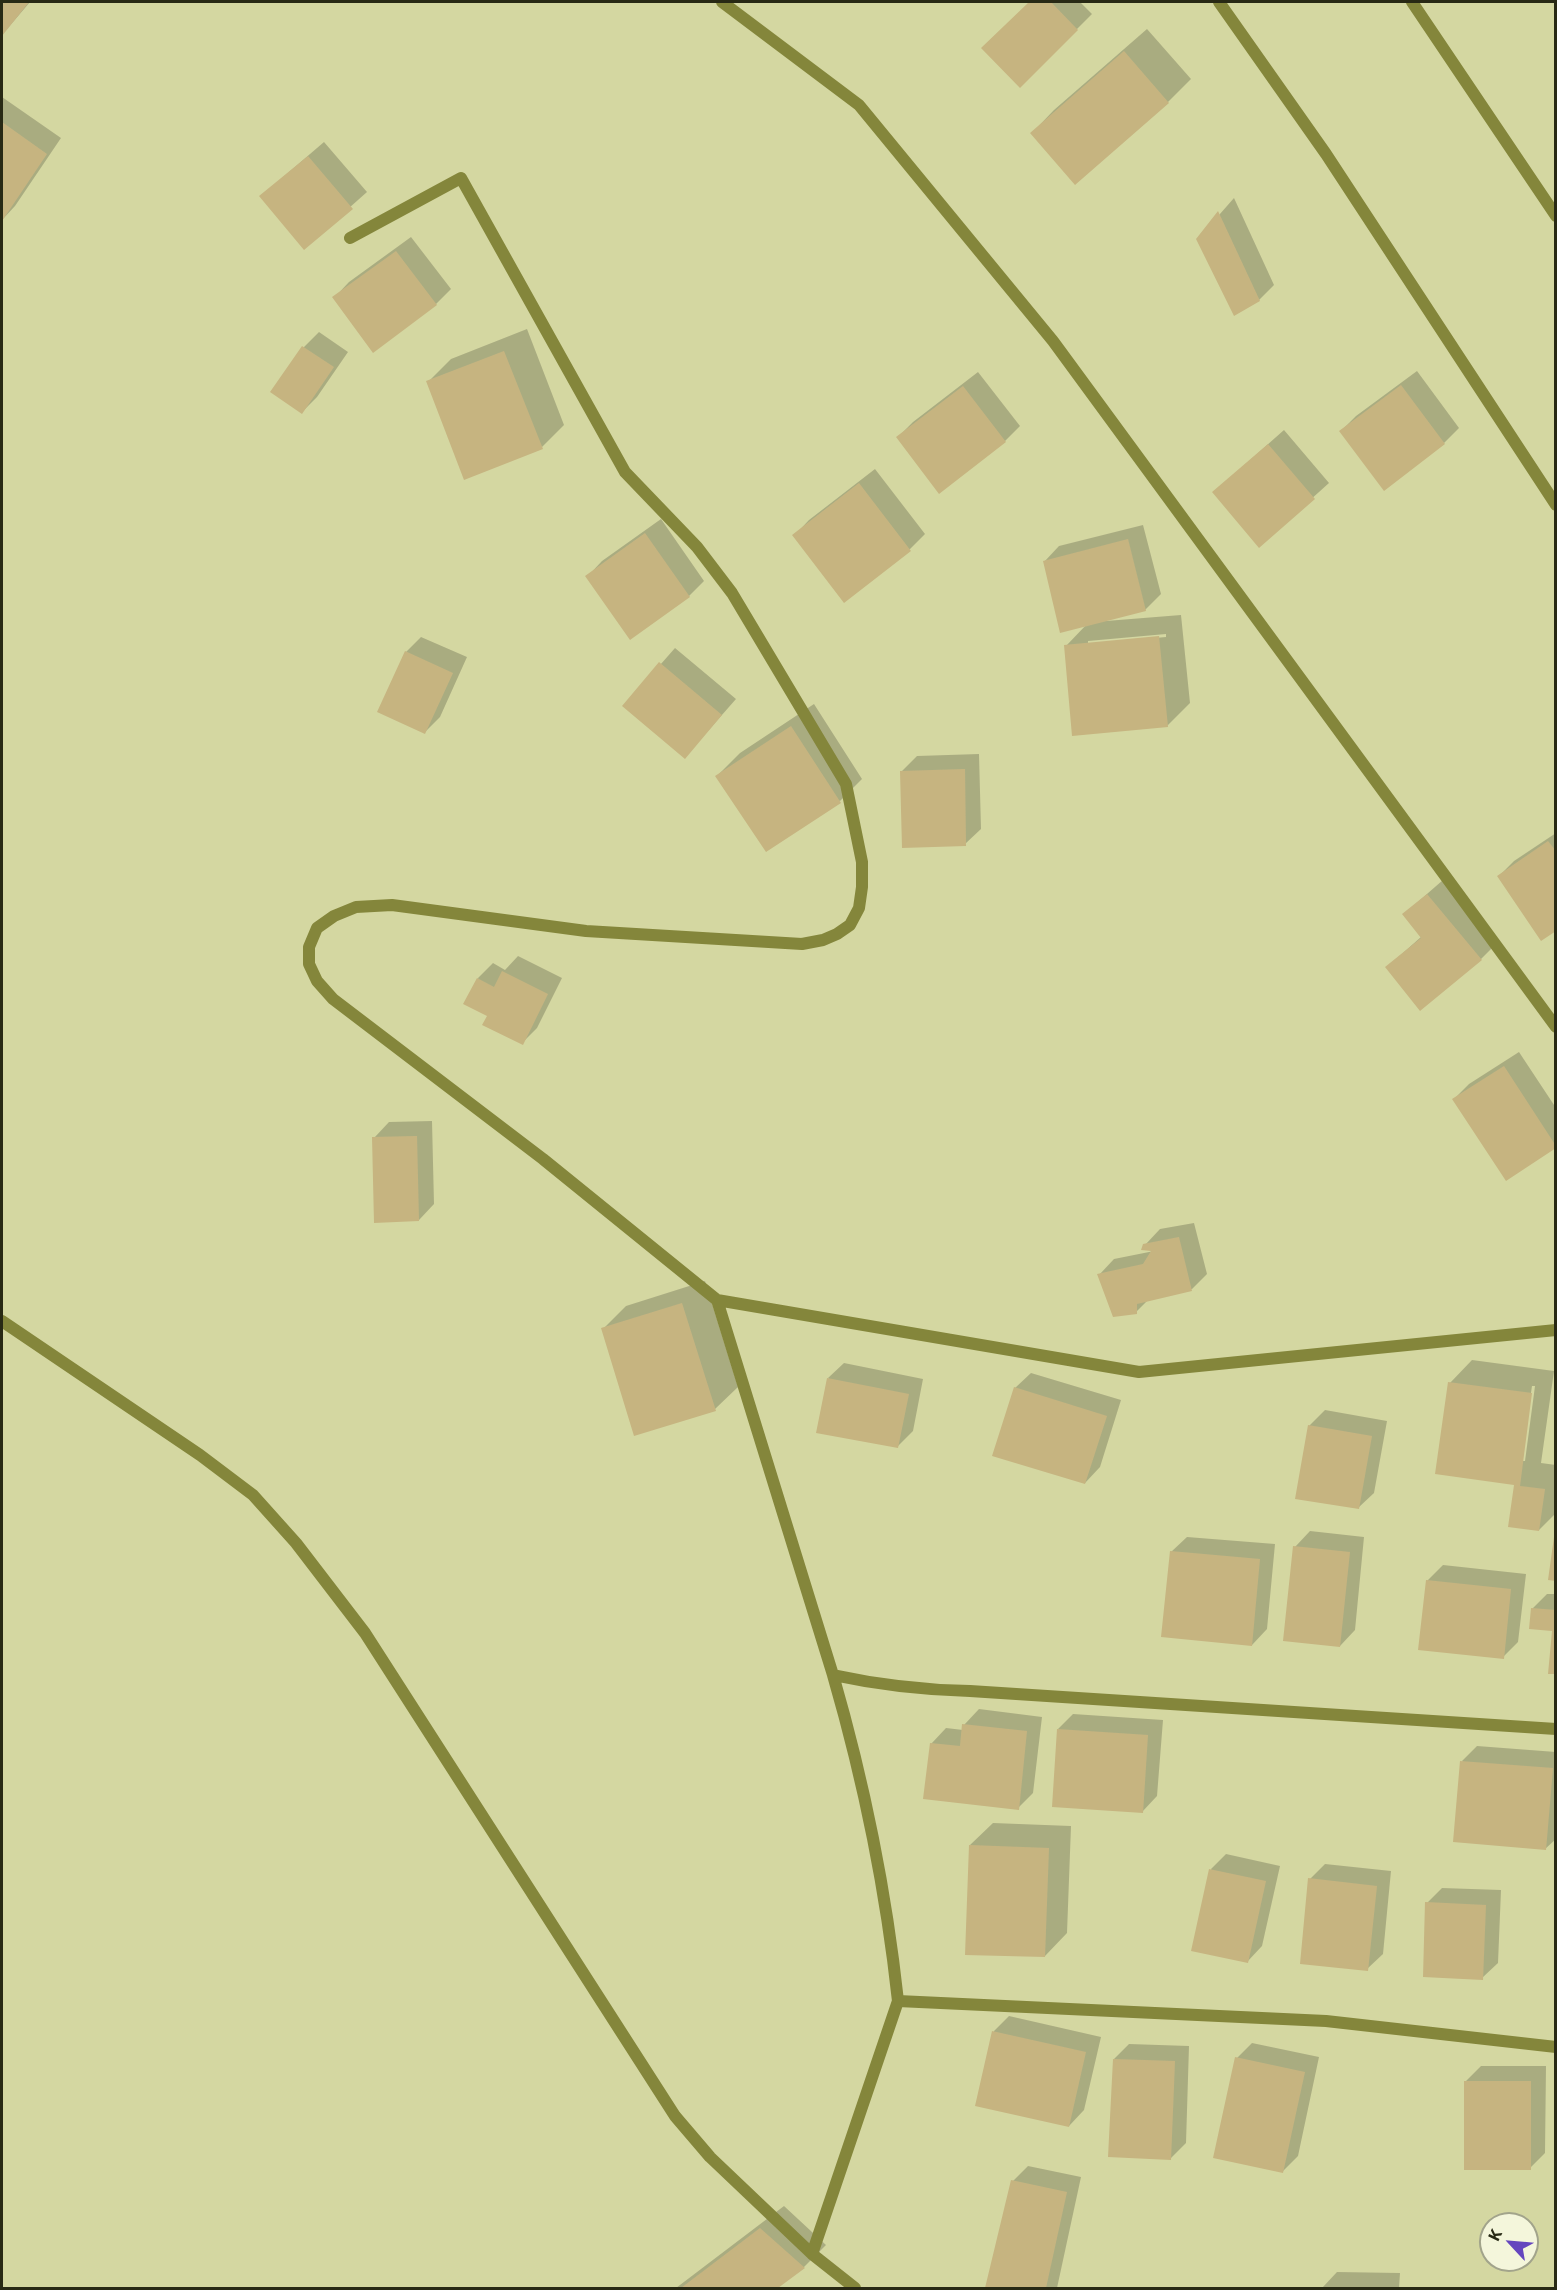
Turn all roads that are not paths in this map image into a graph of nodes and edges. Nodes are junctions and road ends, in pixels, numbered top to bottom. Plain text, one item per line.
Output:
1 (722, 2) edge
2 (1219, 2) edge
3 (1412, 2) edge
4 (1556, 216) edge
5 (350, 237) dead end
6 (1556, 505) edge
7 (1556, 1027) edge
8 (717, 1300) junction
9 (2, 1322) edge
10 (1556, 1330) edge
11 (833, 1675) junction
12 (1556, 1729) edge
13 (898, 2001) junction
14 (1556, 2047) edge
15 (812, 2254) junction
16 (855, 2289) edge

1 - 7 street
2 - 6 street
3 - 4 street
5 - 8 street
8 - 10 street
8 - 11 street
9 - 15 street
11 - 12 street
11 - 13 street
13 - 14 street
13 - 15 street
15 - 16 street

